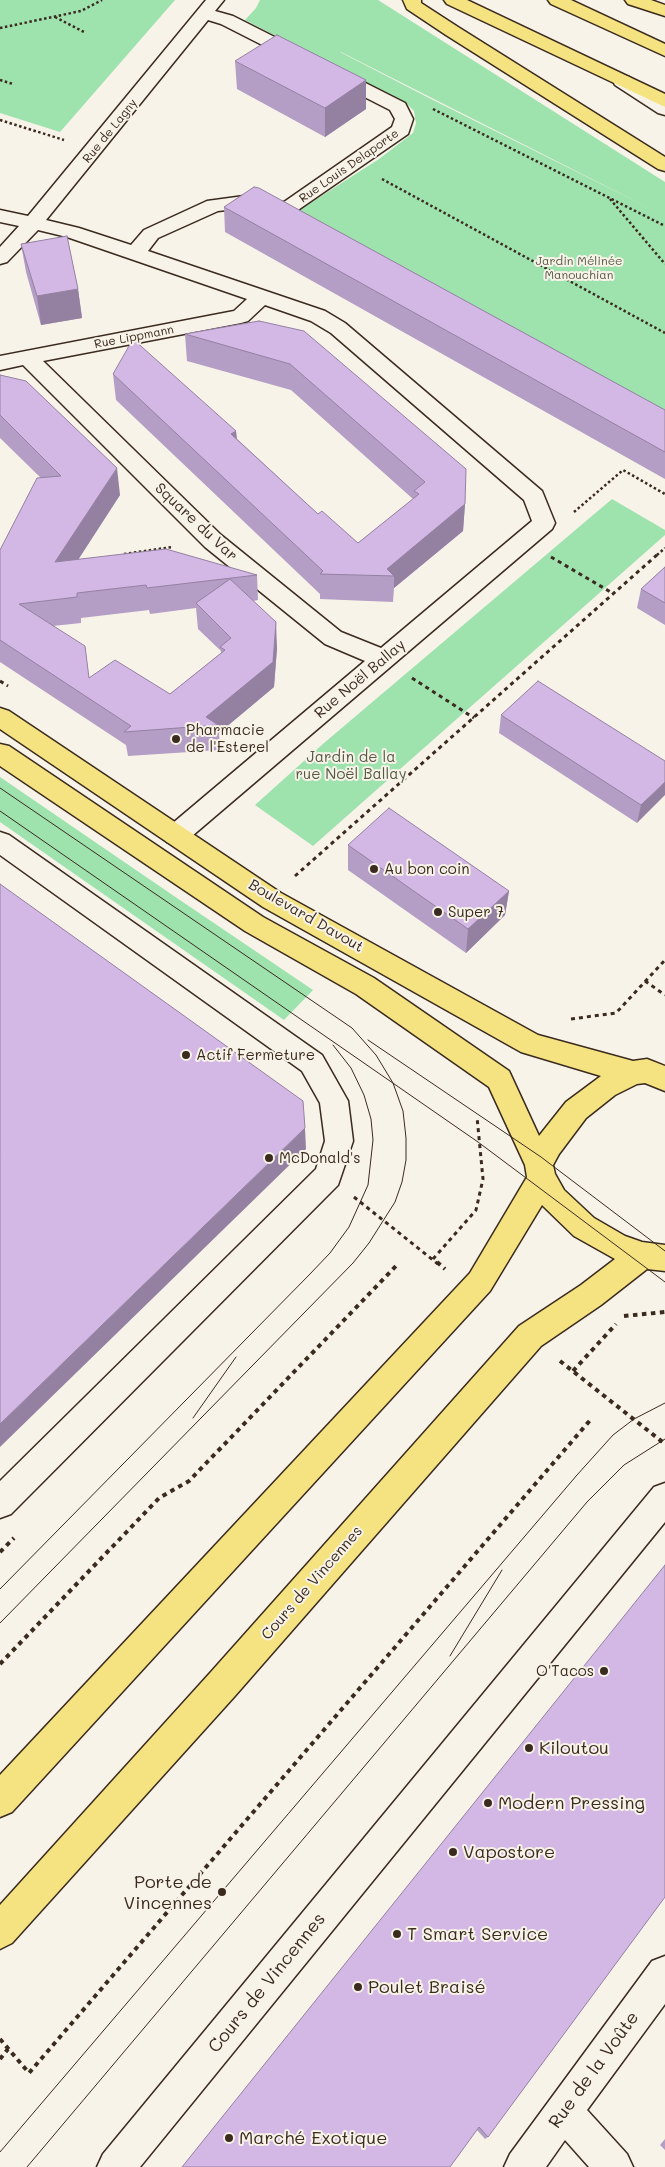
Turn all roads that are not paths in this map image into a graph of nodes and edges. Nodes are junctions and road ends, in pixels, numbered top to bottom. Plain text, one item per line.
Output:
1 (412, 0) edge
2 (453, 0) edge
3 (557, 0) edge
4 (634, 0) edge
5 (210, 7) edge
6 (665, 11) edge
7 (665, 51) edge
8 (615, 76) junction
9 (665, 100) edge
10 (665, 109) edge
11 (665, 165) edge
12 (0, 216) edge
13 (34, 223) junction
14 (136, 252) junction
15 (0, 258) edge
16 (262, 297) junction
17 (28, 358) junction
18 (0, 363) edge
19 (383, 659) junction
20 (0, 717) edge
21 (0, 753) edge
22 (176, 835) junction
23 (0, 842) edge
24 (653, 1070) edge
25 (540, 1171) junction
26 (657, 1254) edge
27 (665, 1498) edge
28 (0, 1503) edge
29 (0, 1800) edge
30 (0, 1931) edge
31 (665, 1974) edge
32 (564, 2112) junction
33 (116, 2167) edge
34 (523, 2167) edge
35 (614, 2167) edge

1 - 11 main road
2 - 8 main road
3 - 7 main road
4 - 6 main road
5 - 13 street, Rue de Lagny
5 - 14 street, Rue Louis Delaporte
8 - 9 main road
8 - 10 street
12 - 13 street
13 - 14 street
13 - 15 street, Rue de Lagny
14 - 16 street
16 - 17 street, Rue Lippmann
16 - 19 street, Rue Noël Ballay
17 - 18 street, Rue Lippmann
17 - 19 street, Square du Var
19 - 22 street, Rue Noël Ballay
20 - 22 main road, Boulevard Davout
21 - 25 main road, Boulevard Davout
22 - 24 main road, Boulevard Davout
23 - 28 street
24 - 25 main road
25 - 26 main road, Boulevard Davout
25 - 29 main road
26 - 30 main road, Cours de Vincennes
27 - 33 street, Cours de Vincennes
31 - 32 street, Rue de la Voûte
32 - 34 street, Rue de la Voûte
32 - 35 street

